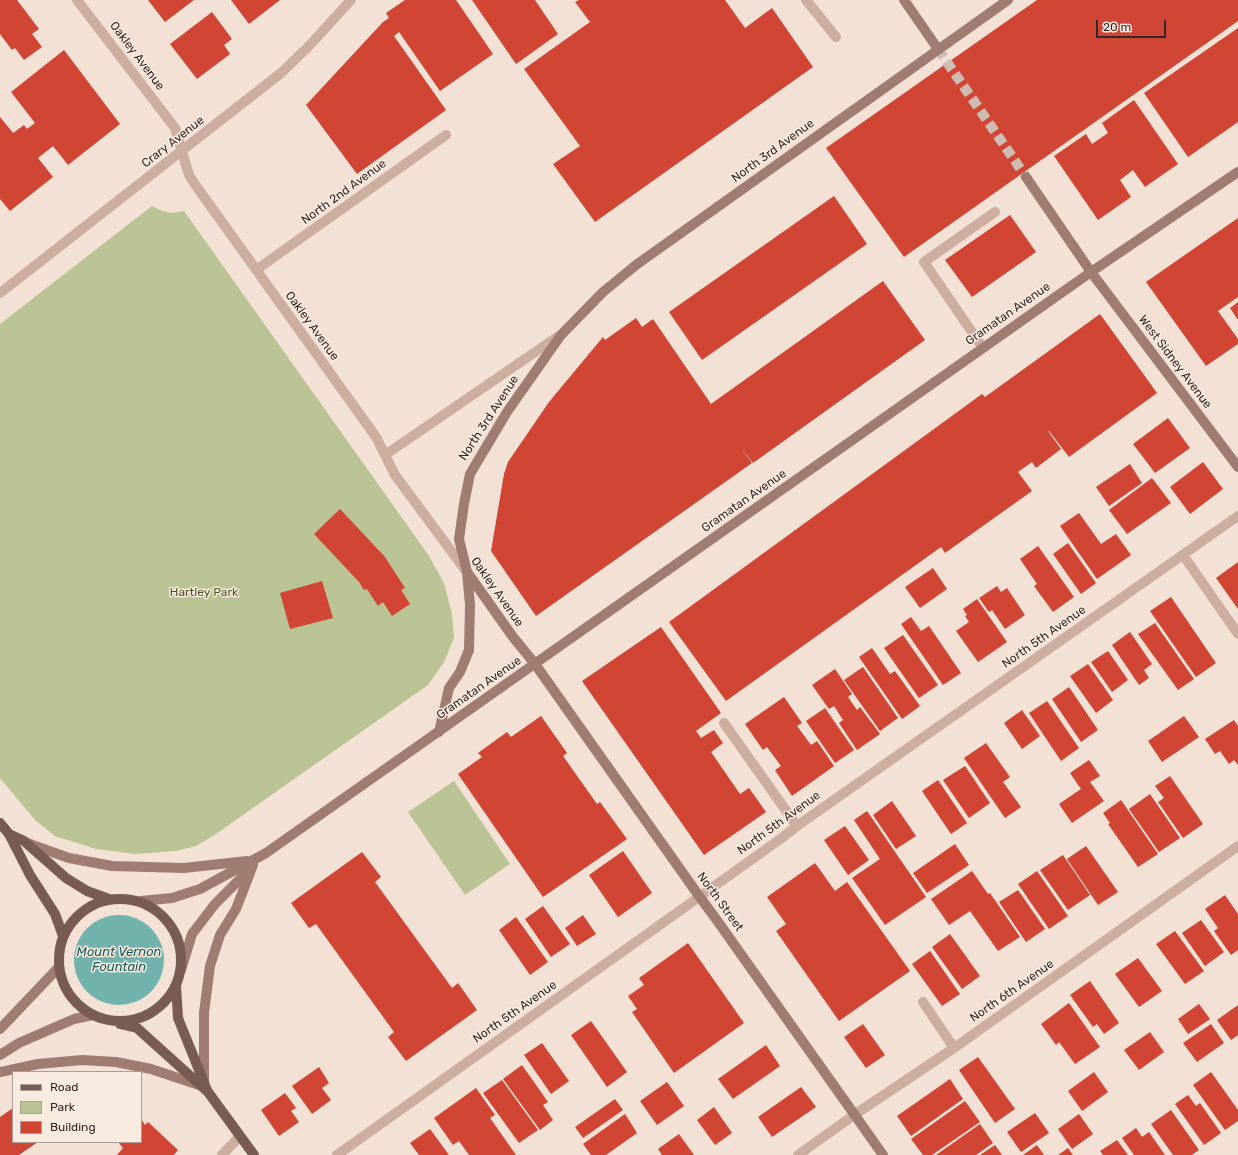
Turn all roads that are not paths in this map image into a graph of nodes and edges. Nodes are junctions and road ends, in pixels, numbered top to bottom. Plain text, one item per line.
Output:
1 (77, 0) edge
2 (351, 0) edge
3 (806, 0) edge
4 (904, 0) edge
5 (1008, 0) edge
6 (836, 37) dead end
7 (938, 49) junction
8 (446, 136) dead end
9 (182, 151) junction
10 (1238, 172) edge
11 (1026, 177) tunnel mouth
12 (996, 212) dead end
13 (256, 270) junction
14 (1091, 272) junction
15 (0, 292) edge
16 (561, 334) junction
17 (983, 348) junction
18 (386, 455) junction
19 (1238, 467) edge
20 (1238, 516) edge
21 (1183, 555) junction
22 (468, 572) junction
23 (1238, 634) edge
24 (535, 664) junction
25 (724, 723) dead end
26 (439, 732) junction
27 (0, 823) edge
28 (797, 826) junction
29 (9, 834) junction
30 (24, 841) junction
31 (1238, 846) edge
32 (252, 862) junction
33 (699, 896) junction
34 (108, 899) junction
35 (140, 901) junction
36 (63, 936) junction
37 (59, 967) junction
38 (181, 970) junction
39 (176, 986) junction
40 (923, 1002) dead end
41 (94, 1015) junction
42 (108, 1020) junction
43 (0, 1029) edge
44 (954, 1048) junction
45 (0, 1055) edge
46 (0, 1072) edge
47 (202, 1083) junction
48 (854, 1115) junction
49 (240, 1136) junction
50 (222, 1155) edge
51 (254, 1155) edge
52 (337, 1155) edge
53 (798, 1155) edge
54 (883, 1155) edge

1 - 9 street, Oakley Avenue
2 - 9 street, Crary Avenue
3 - 6 street
4 - 7 main road
5 - 7 main road, North 3rd Avenue
7 - 16 main road, North 3rd Avenue
8 - 13 street, North 2nd Avenue
9 - 13 street, Oakley Avenue
9 - 15 street, Crary Avenue
10 - 14 main road, Gramatan Avenue
11 - 14 main road, West Sidney Avenue
12 - 17 street
13 - 18 street, Oakley Avenue
14 - 17 main road, Gramatan Avenue
14 - 19 main road, West Sidney Avenue
16 - 18 street, North 3rd Avenue
16 - 22 main road, North 3rd Avenue
17 - 24 main road, Gramatan Avenue
18 - 22 street, Oakley Avenue
20 - 21 street, North 5th Avenue
21 - 23 street
21 - 28 street, North 5th Avenue
22 - 24 main road, Oakley Avenue
22 - 26 main road
24 - 26 main road, Gramatan Avenue
24 - 33 main road, North Street
25 - 28 street
26 - 32 main road, Gramatan Avenue
27 - 29 main road
28 - 33 street, North 5th Avenue
29 - 30 main road
29 - 36 main road
30 - 32 main road
30 - 34 main road
31 - 44 street, North 6th Avenue
32 - 35 main road, Gramatan Avenue
32 - 38 main road, Gramatan Avenue
32 - 47 main road
33 - 48 main road, North Street
33 - 52 street, North 5th Avenue
34 - 35 main road
34 - 36 main road
35 - 38 main road
36 - 37 main road
37 - 41 main road
37 - 43 main road
38 - 39 main road
39 - 42 main road
39 - 47 main road
40 - 44 street
41 - 42 main road
41 - 45 main road
42 - 47 main road
44 - 48 street, North 6th Avenue
46 - 47 main road
47 - 49 main road
48 - 53 street, North 6th Avenue
48 - 54 main road, North Street
49 - 50 street
49 - 51 main road

